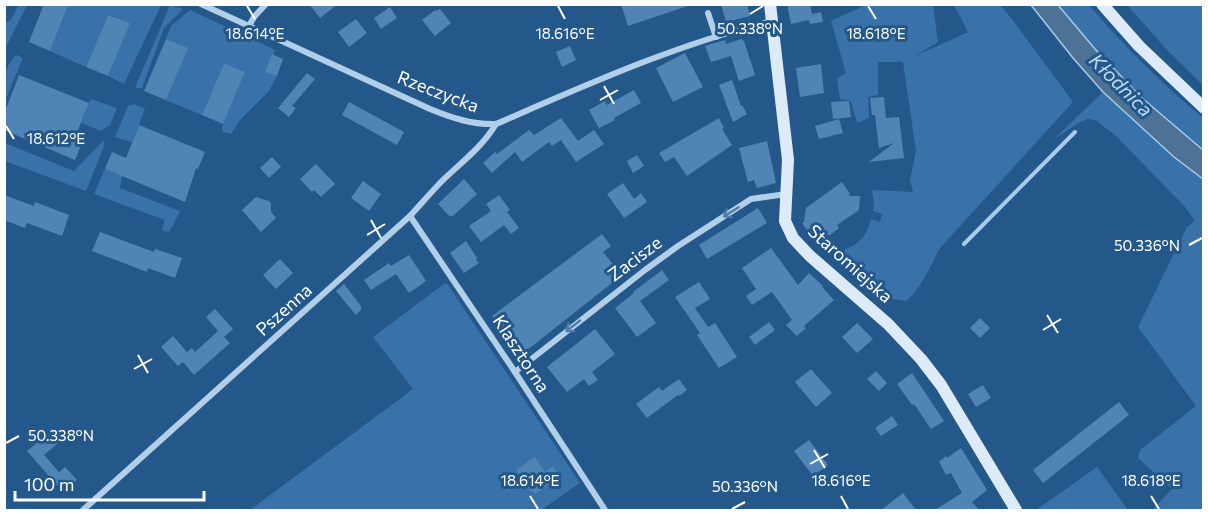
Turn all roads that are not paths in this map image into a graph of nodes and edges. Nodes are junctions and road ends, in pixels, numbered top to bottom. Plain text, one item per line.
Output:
1 (201, 4) edge
2 (266, 4) edge
3 (770, 4) edge
4 (1102, 4) edge
5 (708, 13) dead end
6 (772, 21) junction
7 (249, 26) junction
8 (716, 37) junction
9 (1203, 108) edge
10 (496, 124) junction
11 (786, 194) junction
12 (411, 216) junction
13 (515, 372) junction
14 (83, 510) edge
15 (605, 510) edge
16 (1016, 510) edge

1 - 7 street, Rzeczycka
2 - 7 street
3 - 6 street, Staromiejska
4 - 9 street
5 - 8 street
6 - 8 street, Rzeczycka
6 - 11 street, Staromiejska
7 - 10 street, Rzeczycka
8 - 10 street, Rzeczycka
10 - 12 street, Pszenna
11 -> 13 street, Zacisze
11 - 16 street, Staromiejska
12 - 13 street, Klasztorna
12 - 14 street, Pszenna
13 - 15 street, Klasztorna

